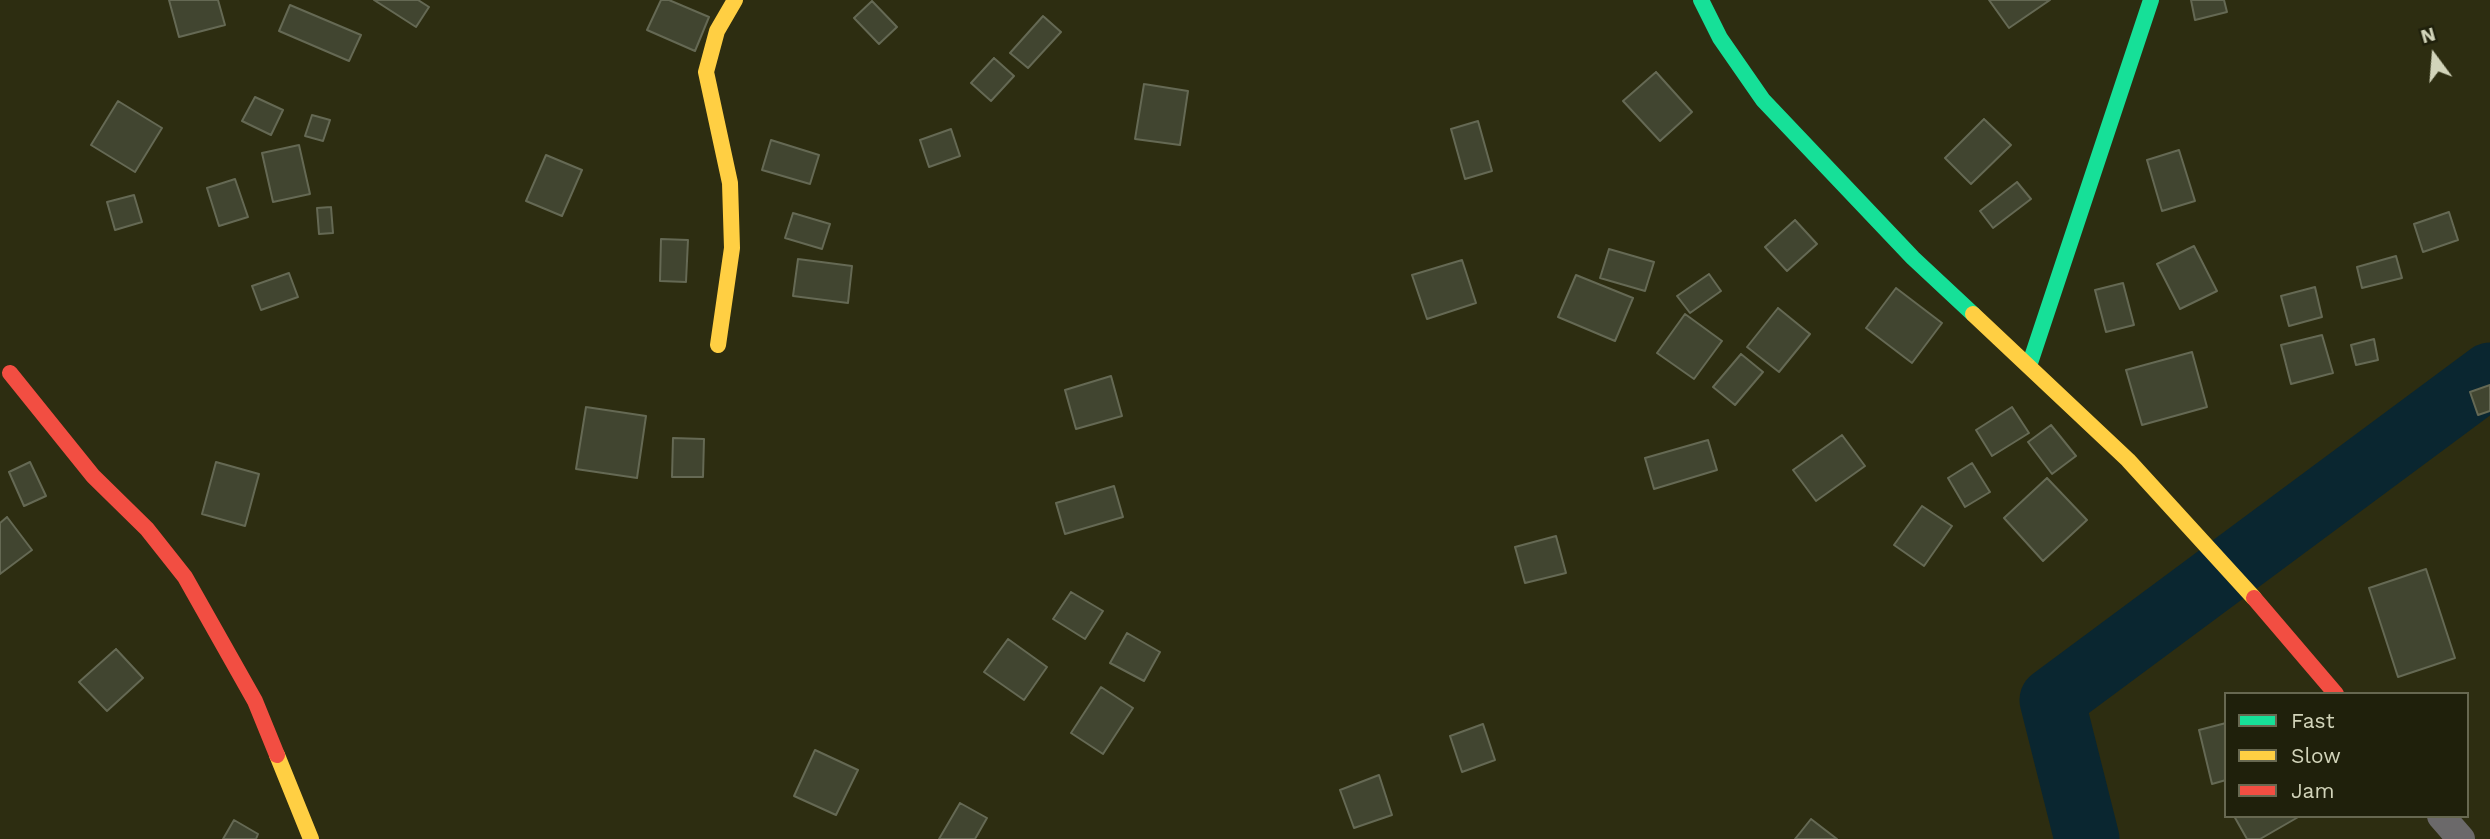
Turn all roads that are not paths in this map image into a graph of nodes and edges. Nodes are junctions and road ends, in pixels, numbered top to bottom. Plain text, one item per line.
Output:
1 (735, 0) edge
2 (1701, 0) edge
3 (2151, 0) edge
4 (718, 345) dead end
5 (2028, 366) junction
6 (10, 373) dead end
7 (2334, 692) edge
8 (2443, 818) edge
9 (311, 839) edge
10 (2460, 839) edge

1 - 4 street
2 - 5 street
3 - 5 street
5 - 7 street
6 - 9 street
8 - 10 street

